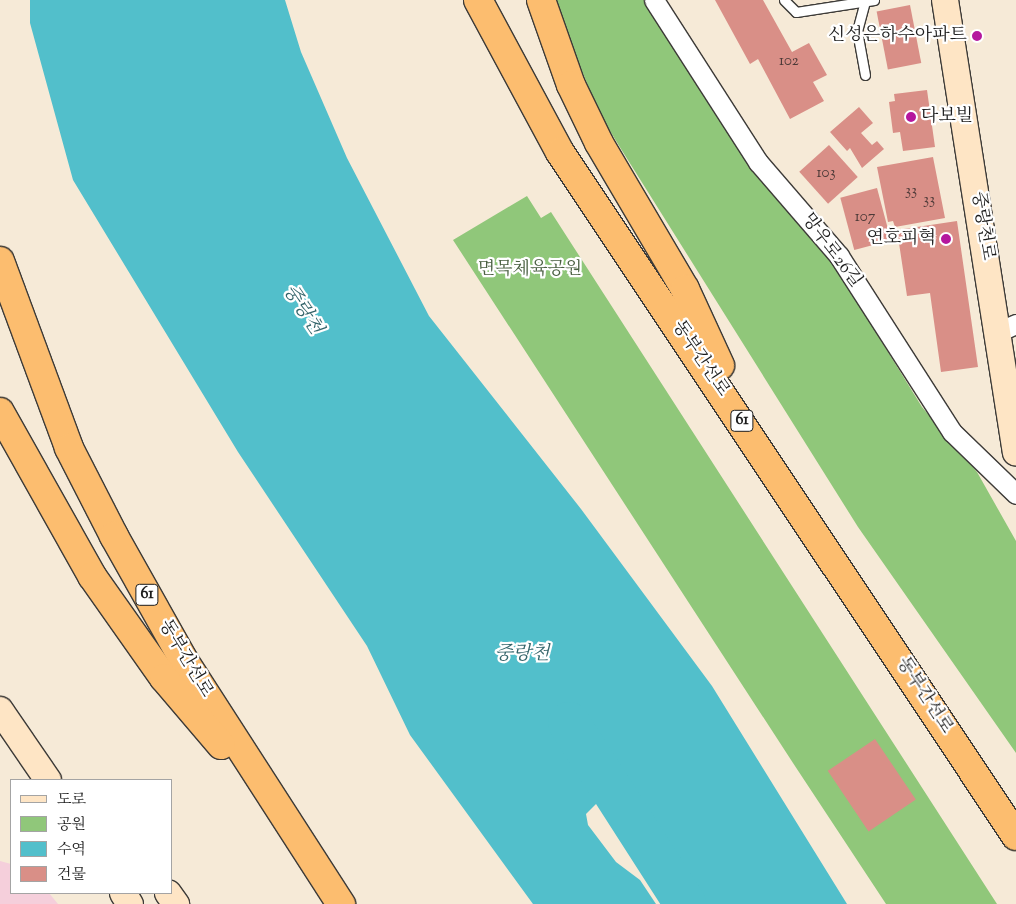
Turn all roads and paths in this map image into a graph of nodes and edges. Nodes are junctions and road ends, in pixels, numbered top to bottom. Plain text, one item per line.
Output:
1 (478, 0) edge
2 (541, 0) edge
3 (654, 0) edge
4 (784, 0) edge
5 (945, 0) edge
6 (870, 1) edge
7 (865, 75) dead end
8 (0, 262) edge
9 (1008, 327) edge
10 (0, 412) edge
11 (750, 433) junction
12 (1016, 452) edge
13 (1016, 494) edge
14 (0, 710) edge
15 (25, 746) junction
16 (47, 779) edge
17 (63, 779) edge
18 (290, 828) junction
19 (1016, 836) edge
20 (341, 904) edge

1 - 11 highway, 동부간선로 / 61
2 - 11 highway
3 - 13 street, 망우로26길
4 - 6 lane
5 - 9 main road, 중랑천로
6 - 7 lane
8 - 18 highway, 동부간선로 / 61
9 - 12 main road, 중랑천로
10 - 18 highway
11 - 19 highway, 동부간선로 / 61
14 - 15 main road
15 - 16 main road
15 - 17 main road
18 - 20 highway, 동부간선로 / 61

